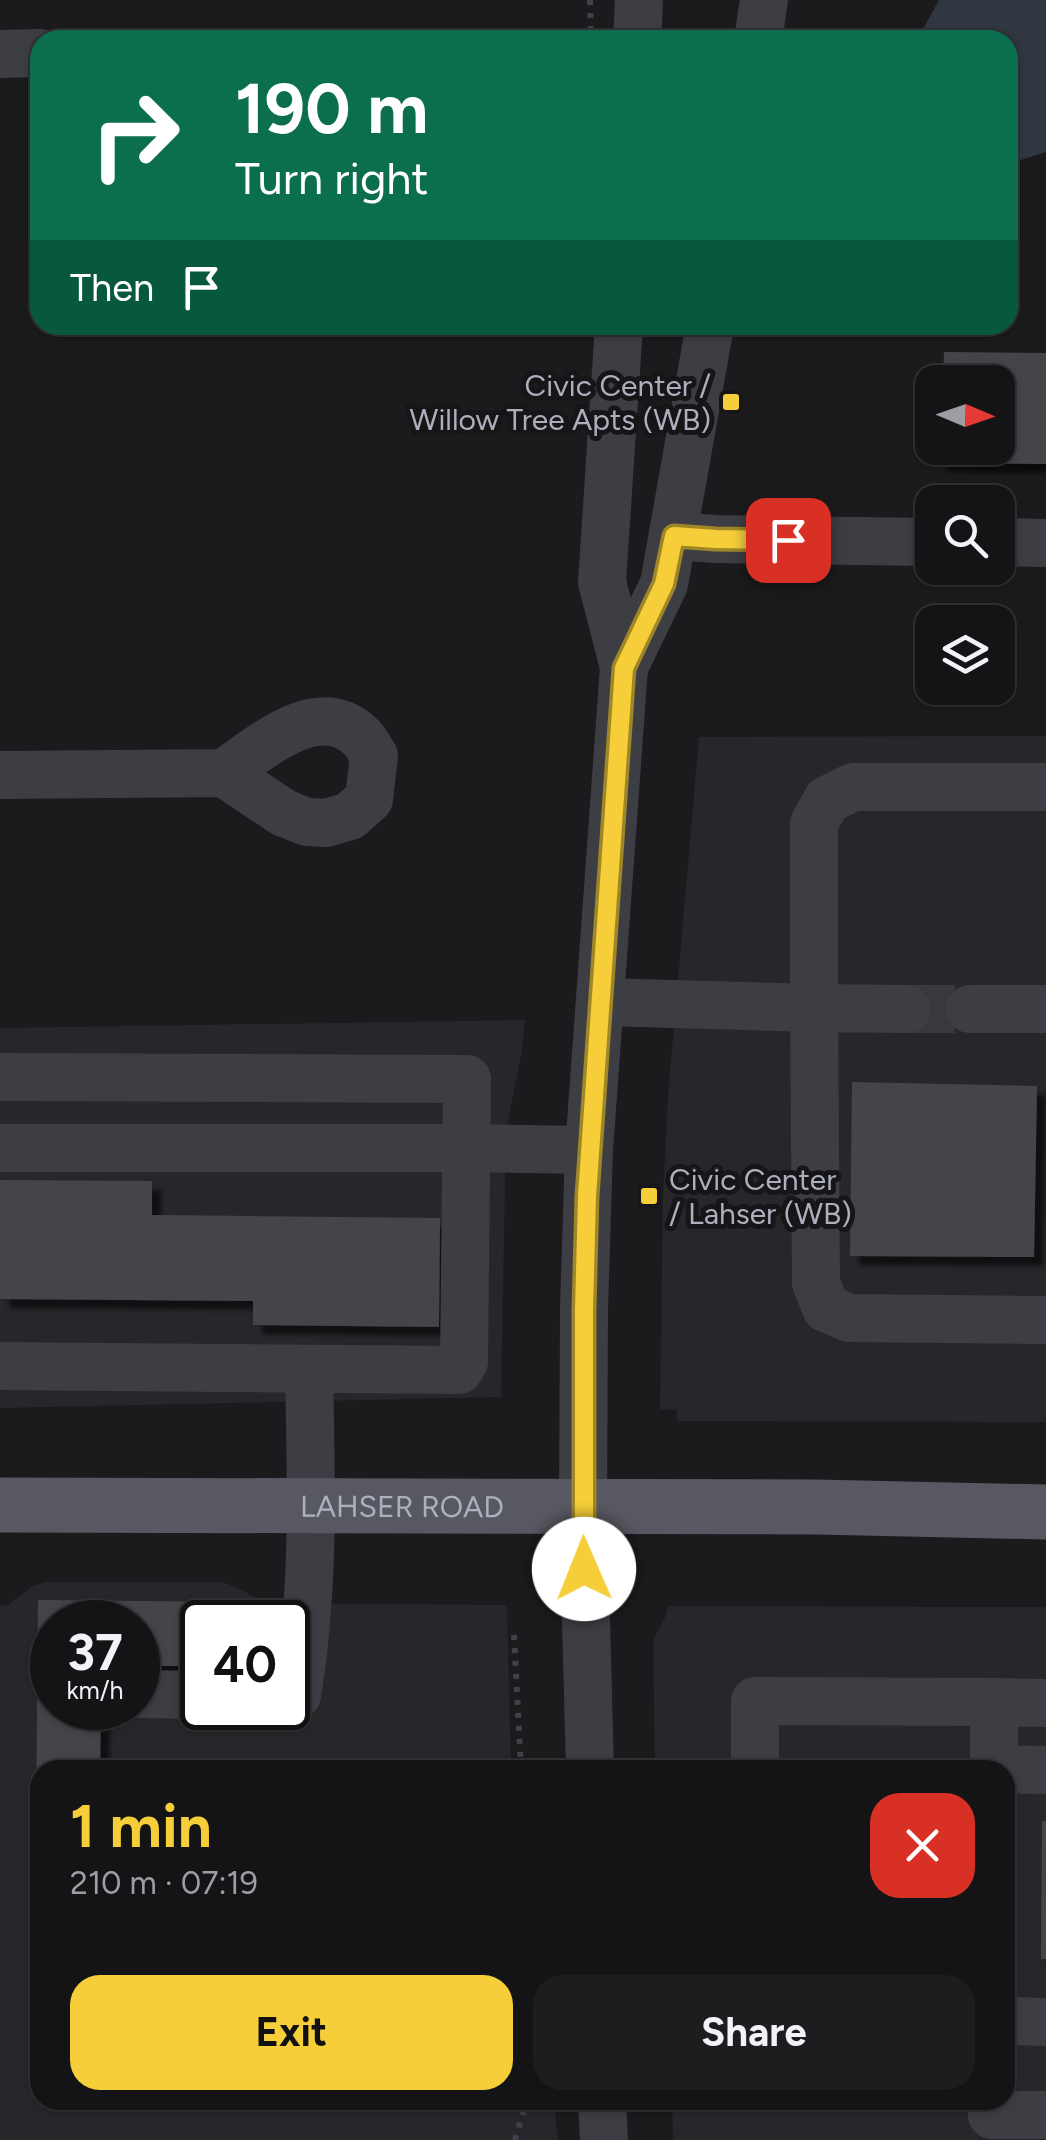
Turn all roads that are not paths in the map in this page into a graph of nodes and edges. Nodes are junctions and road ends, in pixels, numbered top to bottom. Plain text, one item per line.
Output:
1 (639, 0) edge
2 (764, 0) edge
3 (638, 30) edge
4 (760, 30) edge
5 (0, 54) edge
6 (30, 54) edge
7 (618, 335) edge
8 (708, 335) edge
9 (674, 536) junction
10 (915, 542) edge
11 (1015, 542) edge
12 (1046, 543) edge
13 (624, 668) junction
14 (224, 773) dead end
15 (0, 775) edge
16 (1046, 787) edge
17 (600, 1002) junction
18 (814, 1008) junction
19 (907, 1009) tunnel mouth
20 (970, 1009) tunnel mouth
21 (1046, 1010) edge
22 (0, 1078) edge
23 (0, 1148) edge
24 (468, 1148) junction
25 (589, 1150) junction
26 (1046, 1320) edge
27 (0, 1366) edge
28 (310, 1369) junction
29 (311, 1504) junction
30 (0, 1506) edge
31 (583, 1508) junction
32 (1046, 1512) edge
33 (308, 1600) edge
34 (994, 1702) junction
35 (1046, 1702) edge
36 (590, 1760) edge
37 (755, 1760) edge
38 (994, 1760) edge
39 (1015, 1770) edge
40 (1046, 1770) edge
41 (1015, 2022) edge
42 (1046, 2022) edge
43 (602, 2110) edge
44 (992, 2110) edge
45 (1046, 2115) edge
46 (604, 2140) edge

1 - 3 street
2 - 4 street
5 - 6 street
7 - 13 street
8 - 9 street
9 - 10 street
9 - 13 street
11 - 12 street
13 - 17 street
14 - 15 street
16 - 18 street
17 - 18 street
17 - 25 street
18 - 19 street
18 - 26 street
20 - 21 street
22 - 24 street
23 - 24 street
24 - 25 street
24 - 28 street
25 - 31 street
27 - 28 street
28 - 29 street
29 - 30 main road, LAHSER ROAD
29 - 31 main road, LAHSER ROAD
29 - 33 street
31 - 32 main road, LAHSER ROAD
31 - 36 street
34 - 35 street
34 - 37 street
34 - 38 street
39 - 40 street
41 - 42 street
43 - 46 street
44 - 45 street

